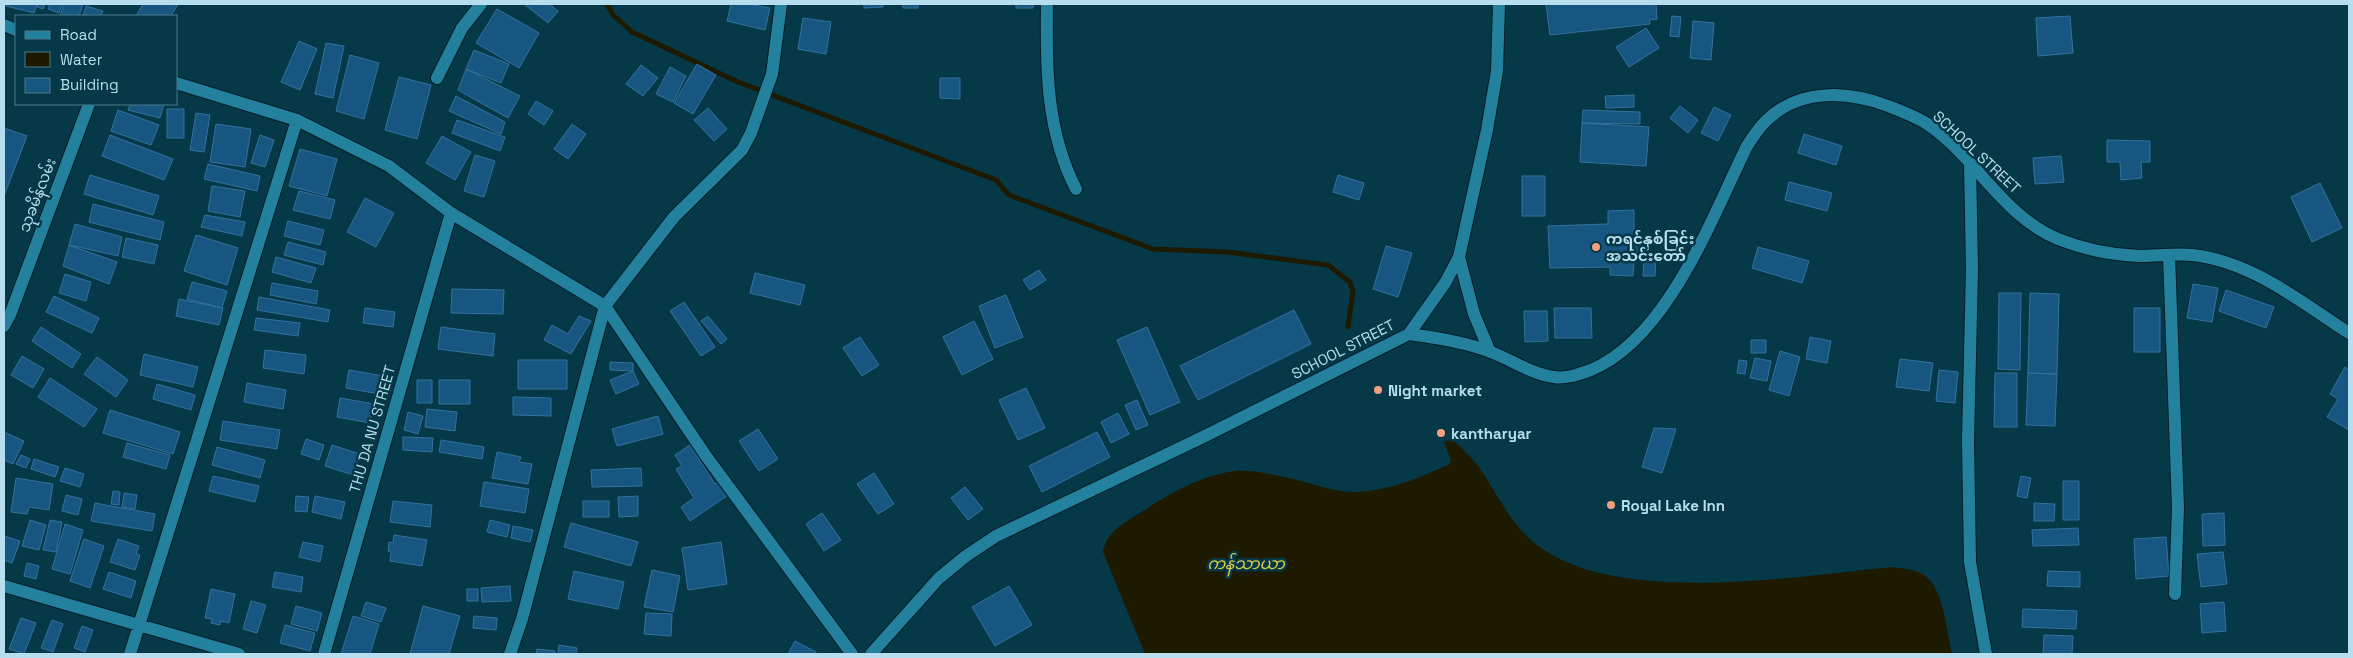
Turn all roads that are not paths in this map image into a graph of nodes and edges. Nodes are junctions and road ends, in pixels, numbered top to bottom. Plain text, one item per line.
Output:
1 (481, 4) edge
2 (781, 4) edge
3 (1048, 4) edge
4 (1499, 4) edge
5 (437, 78) dead end
6 (178, 84) edge
7 (89, 105) edge
8 (297, 120) junction
9 (1970, 163) junction
10 (1076, 189) dead end
11 (451, 213) junction
12 (2169, 255) junction
13 (1460, 256) junction
14 (605, 306) junction
15 (4, 326) edge
16 (2349, 333) edge
17 (1409, 334) junction
18 (1490, 352) junction
19 (5, 591) edge
20 (2176, 594) dead end
21 (138, 626) junction
22 (130, 654) edge
23 (239, 654) edge
24 (324, 654) edge
25 (510, 654) edge
26 (852, 654) edge
27 (871, 654) edge
28 (1986, 654) edge

1 - 5 street
2 - 14 street
3 - 10 street
4 - 13 street
6 - 8 street
7 - 15 street, သုခမိန်လမ်း
8 - 11 street
8 - 21 street
9 - 12 street, SCHOOL STREET
9 - 18 street, SCHOOL STREET
9 - 28 street
11 - 14 street
11 - 24 street, THU DA NU STREET
12 - 16 street, SCHOOL STREET
12 - 20 street
13 - 17 street
13 - 18 street
14 - 25 street
14 - 26 street
17 - 18 street, SCHOOL STREET
17 - 27 street, SCHOOL STREET
19 - 21 street
21 - 22 street
21 - 23 street

